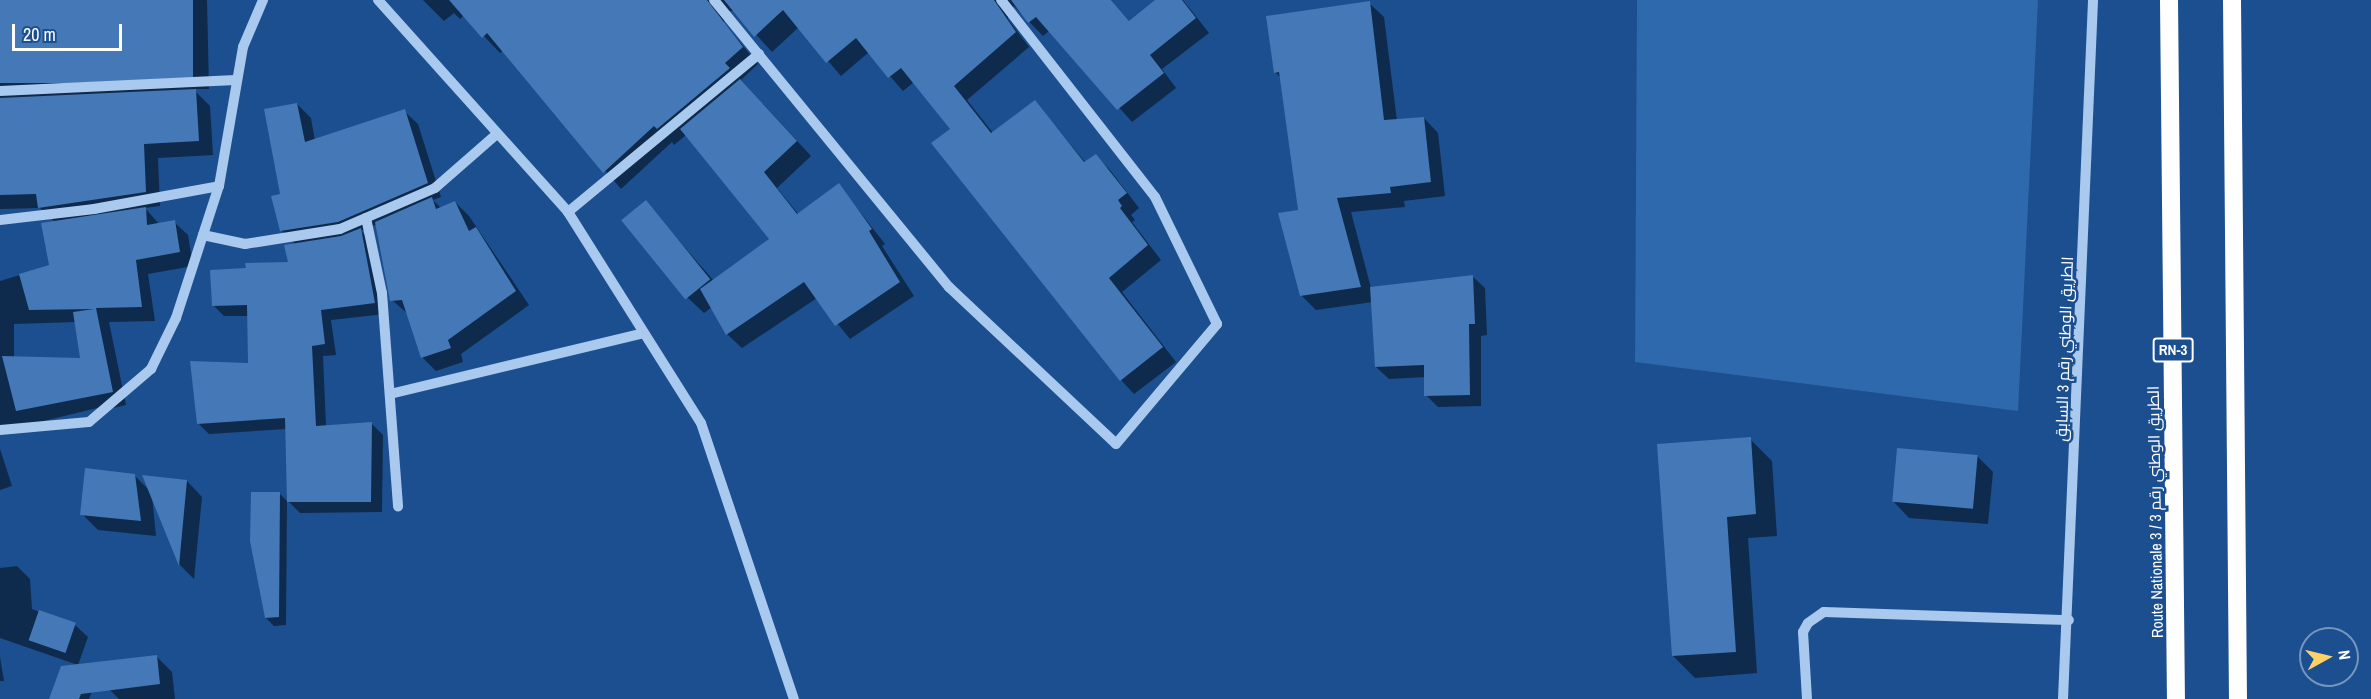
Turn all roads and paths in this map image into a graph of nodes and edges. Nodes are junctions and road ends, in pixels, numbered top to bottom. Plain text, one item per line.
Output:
1 (263, 0) edge
2 (378, 0) edge
3 (714, 0) edge
4 (1001, 0) edge
5 (2092, 0) edge
6 (2169, 0) edge
7 (2232, 0) edge
8 (759, 54) junction
9 (236, 80) junction
10 (0, 91) edge
11 (497, 135) junction
12 (219, 186) junction
13 (568, 212) junction
14 (366, 218) junction
15 (0, 220) edge
16 (203, 235) junction
17 (644, 333) junction
18 (390, 394) junction
19 (0, 430) edge
20 (398, 506) dead end
21 (2069, 620) junction
22 (794, 699) edge
23 (1807, 699) edge
24 (2063, 699) edge
25 (2176, 699) edge
26 (2238, 699) edge

1 - 9 street
2 - 11 street
3 - 8 street
4 - 8 street
5 - 21 street, الطريق الوطني رقم 3 السابق
6 - 25 highway, Route Nationale 3 / الطريق الوطني رقم 3 / RN-3
7 - 26 highway
8 - 13 street
9 - 10 street
9 - 12 street
11 - 13 street
11 - 14 street
12 - 15 street
12 - 16 street
13 - 17 street
14 - 16 street
14 - 18 street
16 - 19 street
17 - 18 street
17 - 22 street
18 - 20 street
21 - 23 street
21 - 24 street, الطريق الوطني رقم 3 السابق

